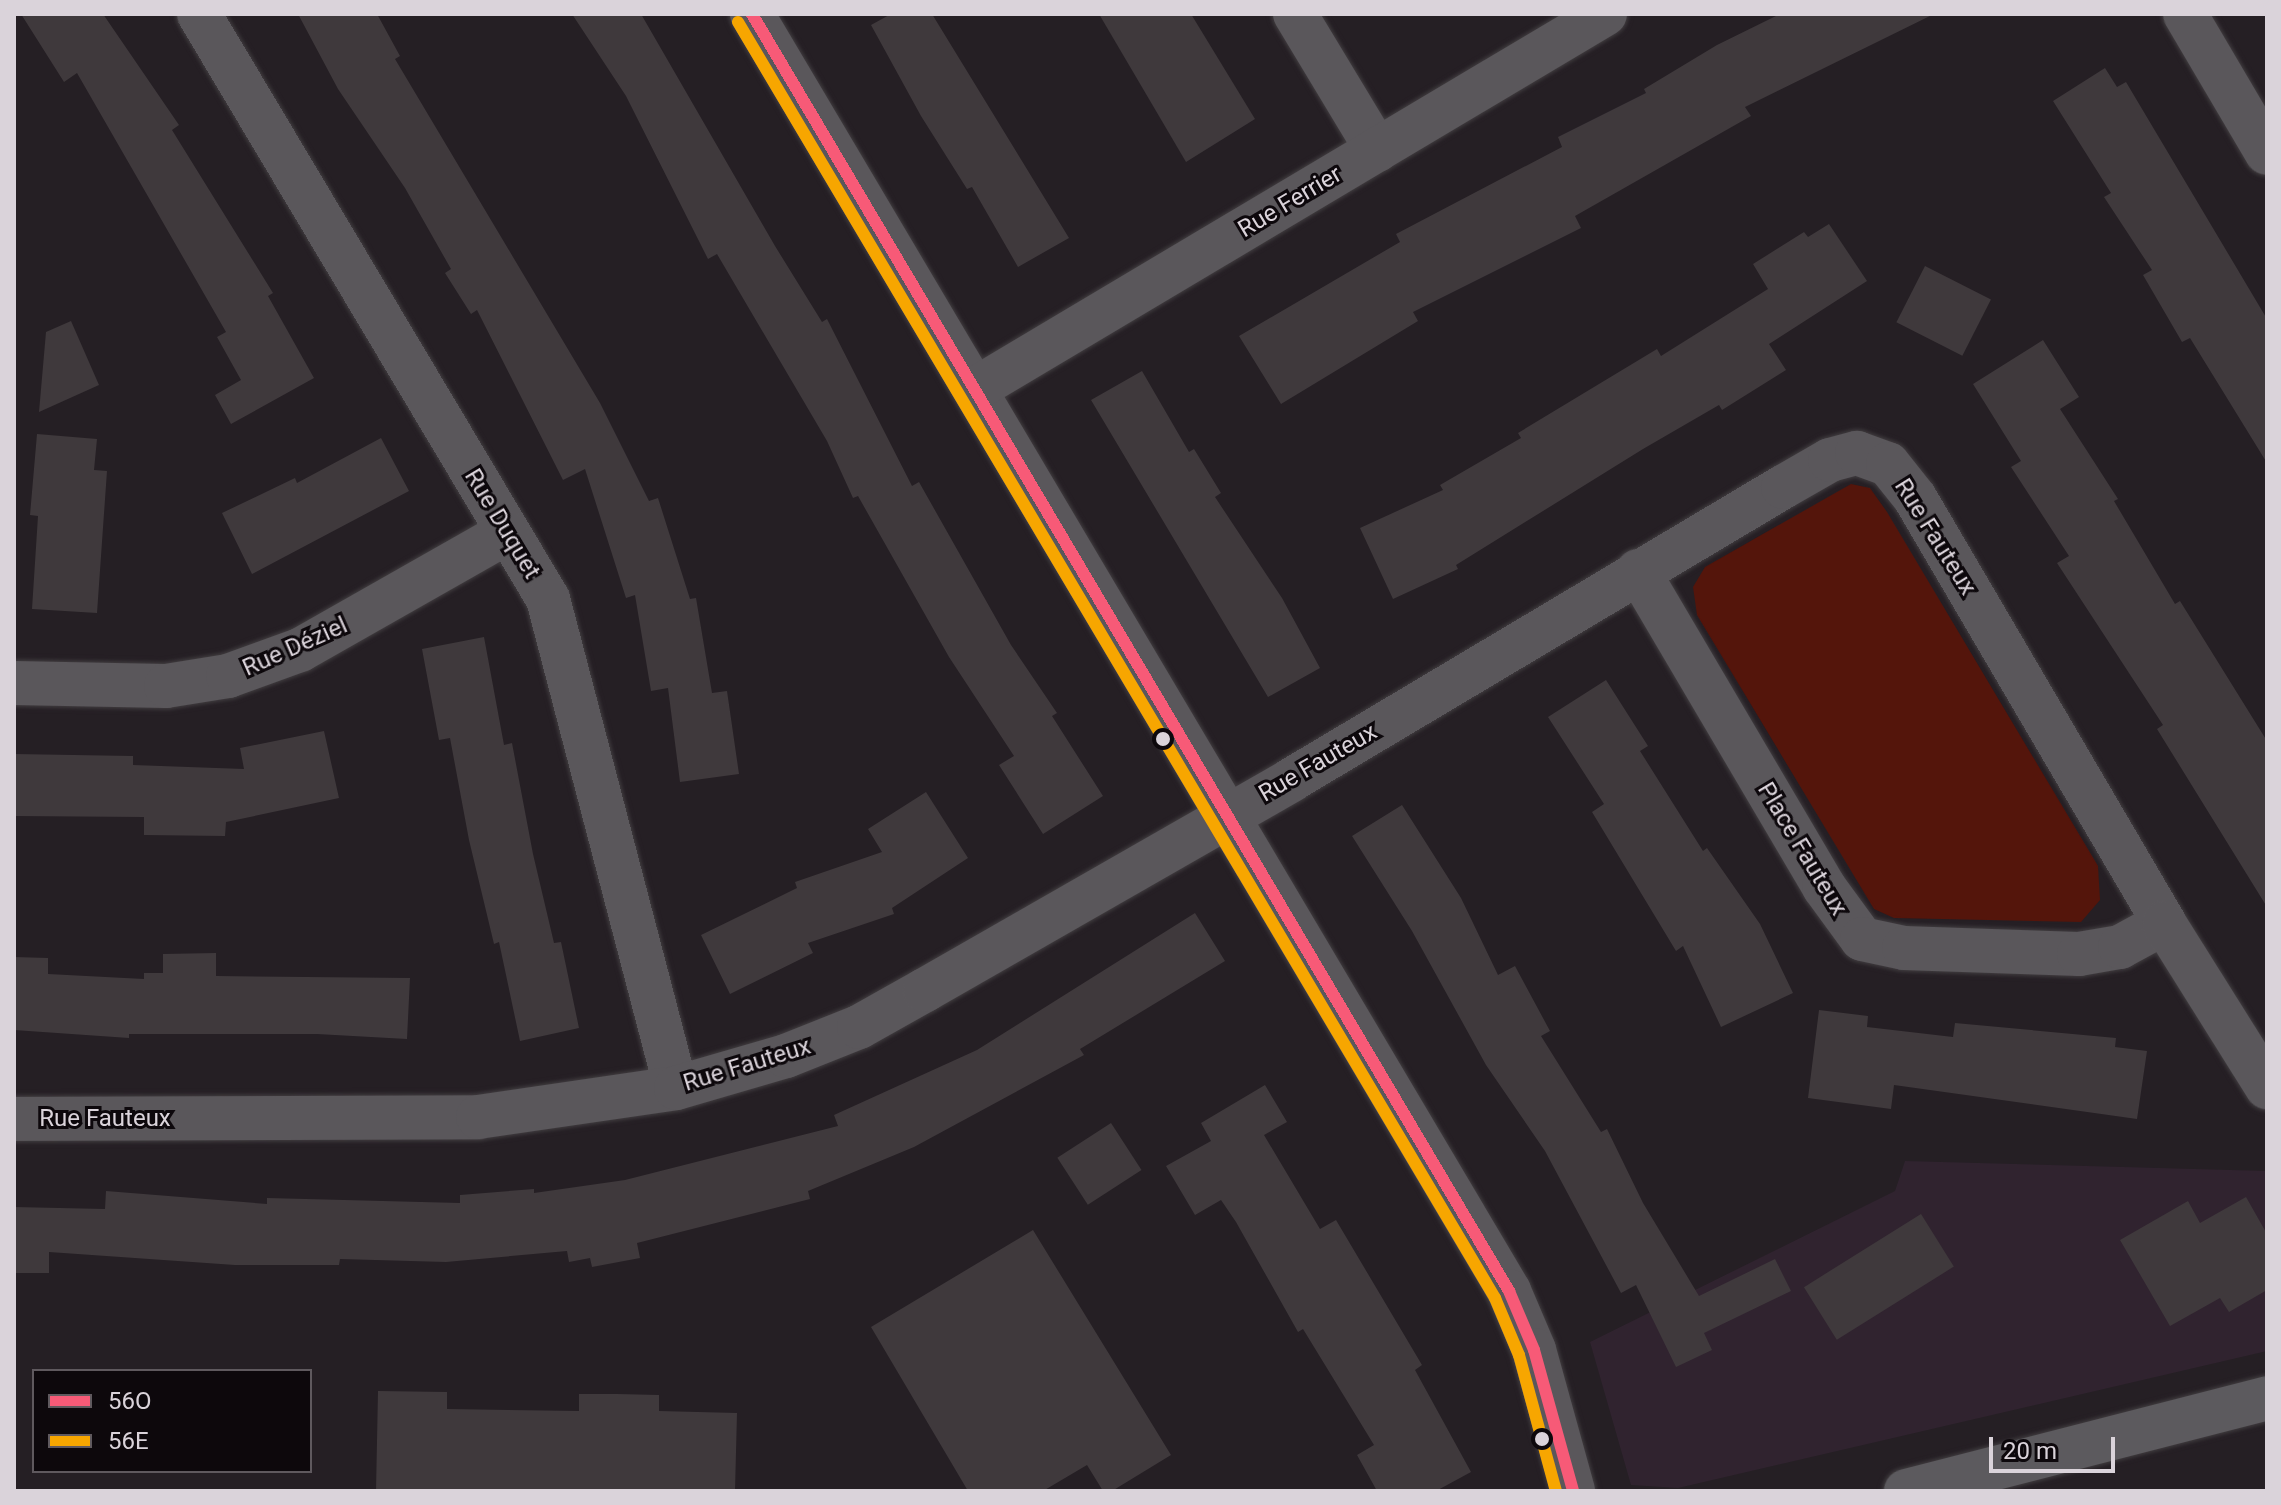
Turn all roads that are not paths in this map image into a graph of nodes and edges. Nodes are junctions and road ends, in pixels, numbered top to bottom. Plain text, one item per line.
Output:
1 (199, 14) edge
2 (752, 14) edge
3 (1295, 14) edge
4 (1605, 14) edge
5 (2185, 14) edge
6 (1377, 150) junction
7 (2267, 153) edge
8 (975, 389) junction
9 (506, 533) junction
10 (1638, 571) junction
11 (14, 683) edge
12 (1227, 816) junction
13 (2164, 923) junction
14 (2267, 1087) edge
15 (676, 1088) junction
16 (14, 1119) edge
17 (2267, 1398) edge
18 (1573, 1491) edge
19 (1906, 1491) edge

1 - 9 street, Rue Duquet
2 - 8 street
3 - 6 street
4 - 6 street, Rue Ferrier
5 - 7 street
6 - 8 street, Rue Ferrier
8 - 12 street
9 - 11 street, Rue Déziel
9 - 15 street, Rue Duquet
10 - 12 street, Rue Fauteux
10 - 13 street, Place Fauteux
10 - 13 street, Rue Fauteux
12 - 15 street, Rue Fauteux
12 - 18 street
13 - 14 street, Rue Fauteux
15 - 16 street, Rue Fauteux
17 - 19 main road

